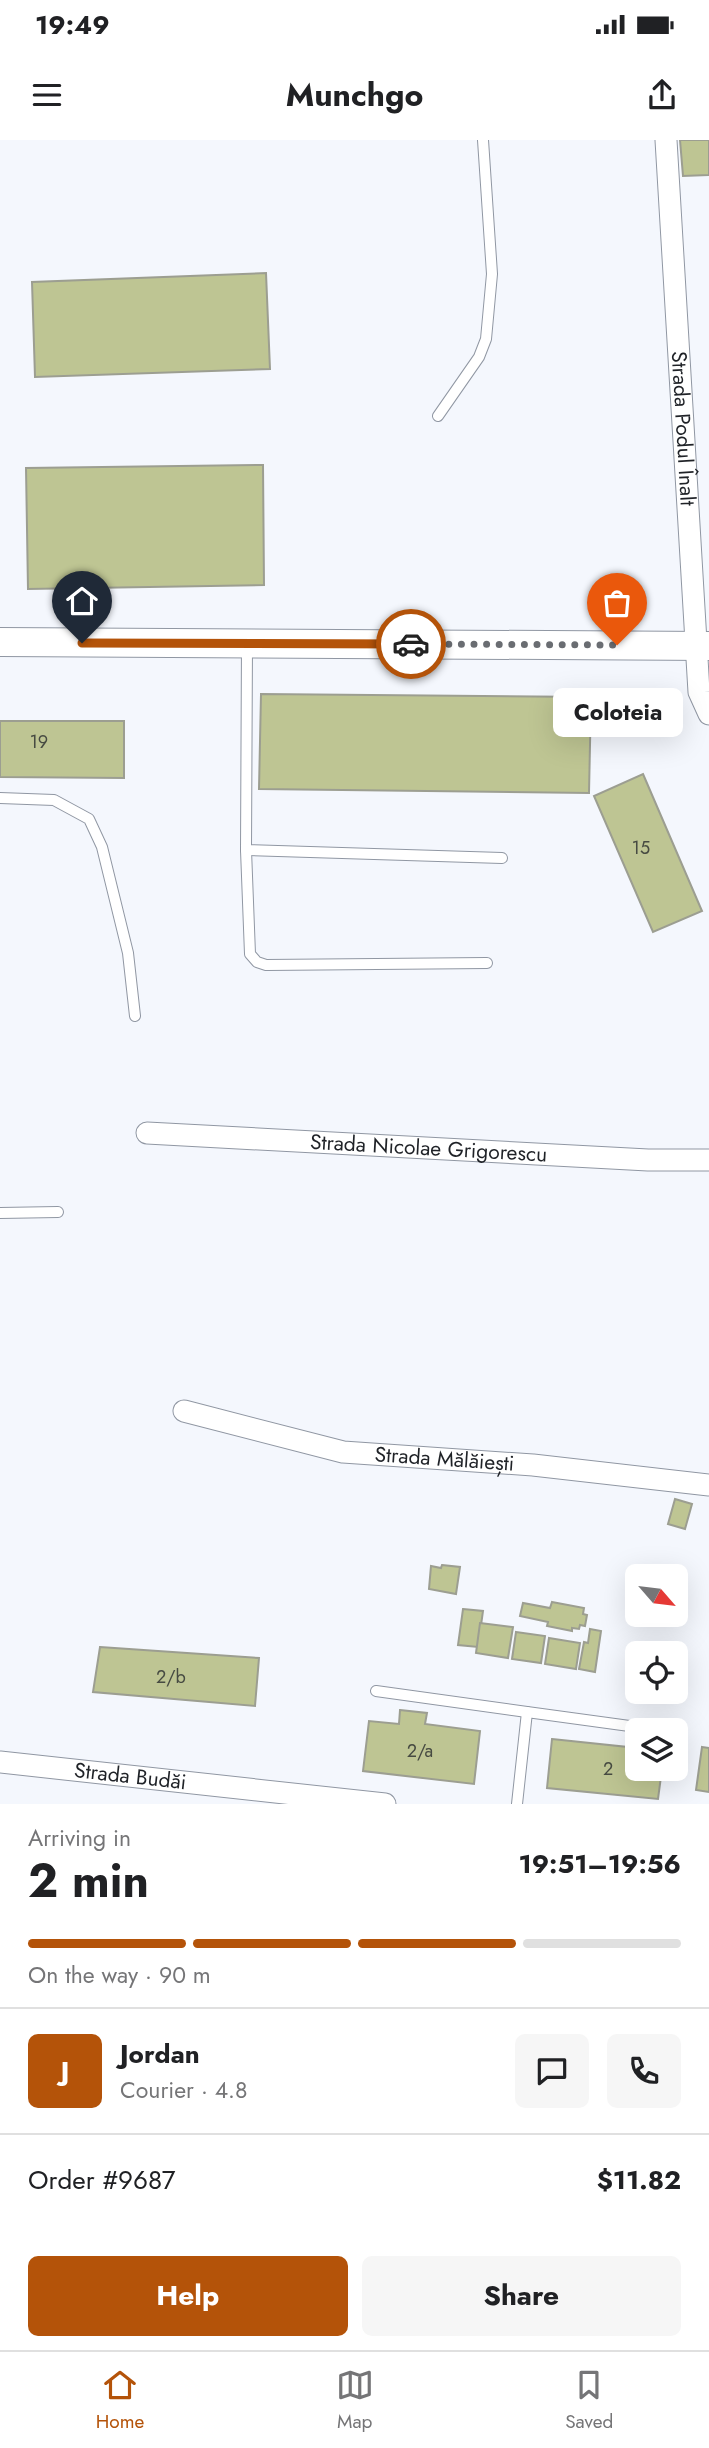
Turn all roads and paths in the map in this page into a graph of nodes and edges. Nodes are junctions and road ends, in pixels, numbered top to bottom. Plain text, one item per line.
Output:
1 (483, 140) edge
2 (666, 140) edge
3 (438, 416) dead end
4 (0, 642) edge
5 (247, 643) junction
6 (703, 646) edge
7 (709, 714) edge
8 (0, 798) edge
9 (246, 850) junction
10 (502, 859) dead end
11 (487, 963) dead end
12 (135, 1016) dead end
13 (147, 1133) dead end
14 (709, 1160) edge
15 (58, 1212) dead end
16 (0, 1213) edge
17 (184, 1411) dead end
18 (709, 1485) edge
19 (376, 1691) dead end
20 (527, 1712) junction
21 (625, 1725) edge
22 (0, 1762) edge
23 (385, 1804) edge
24 (517, 1804) edge

1 - 3 lane
2 - 6 street, Strada Podul Înalt
4 - 5 street
5 - 6 street
5 - 9 lane
6 - 7 street, Strada Podul Înalt
8 - 12 lane
9 - 10 lane
9 - 11 lane
13 - 14 street, Strada Nicolae Grigorescu
15 - 16 lane
17 - 18 street, Strada Mălăiești
19 - 20 lane
20 - 21 lane
20 - 24 lane
22 - 23 street, Strada Budăi

